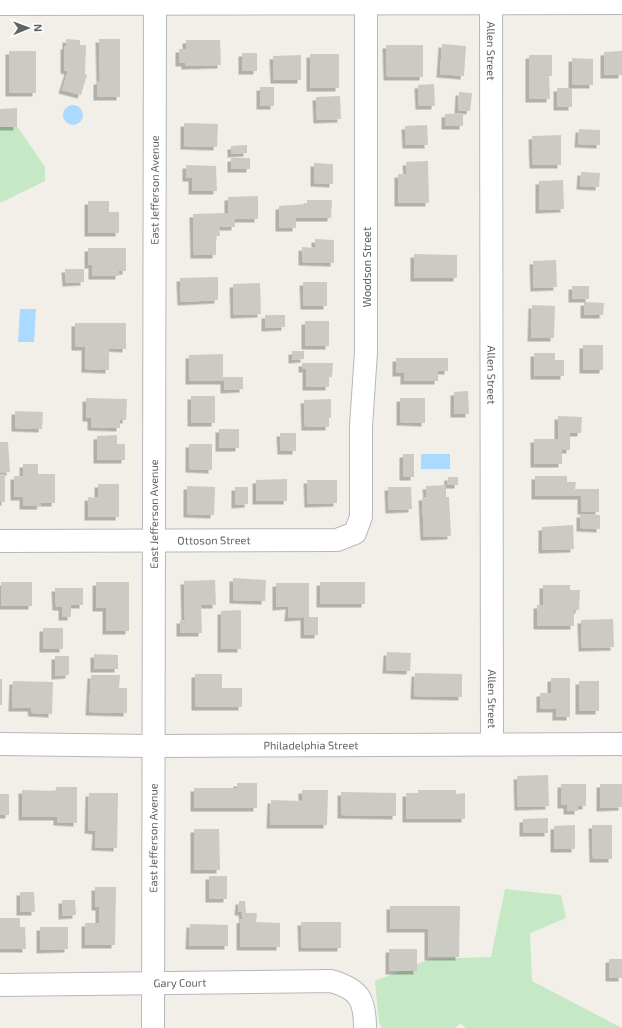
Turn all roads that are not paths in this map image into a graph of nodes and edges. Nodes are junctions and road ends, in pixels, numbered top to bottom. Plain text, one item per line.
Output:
1 (155, 2) edge
2 (366, 2) edge
3 (580, 2) edge
4 (0, 4) edge
5 (622, 4) edge
6 (491, 5) junction
7 (355, 533) joint
8 (0, 541) edge
9 (155, 541) junction
10 (0, 744) edge
11 (492, 744) junction
12 (622, 744) edge
13 (153, 746) junction
14 (154, 984) junction
15 (0, 985) edge
16 (153, 1028) edge
17 (365, 1028) edge

1 - 2 street
1 - 4 street
1 - 9 street, East Jefferson Avenue
2 - 6 street
2 - 7 street, Woodson Street
3 - 5 street
3 - 6 street
6 - 11 street, Allen Street
7 - 9 street, Ottoson Street
8 - 9 street, Ottoson Street
9 - 13 street, East Jefferson Avenue
10 - 13 street, Philadelphia Street
11 - 12 street, Philadelphia Street
11 - 13 street, Philadelphia Street
13 - 14 street, East Jefferson Avenue
14 - 15 street, Gary Court
14 - 16 street, East Jefferson Avenue
14 - 17 street, Gary Court

